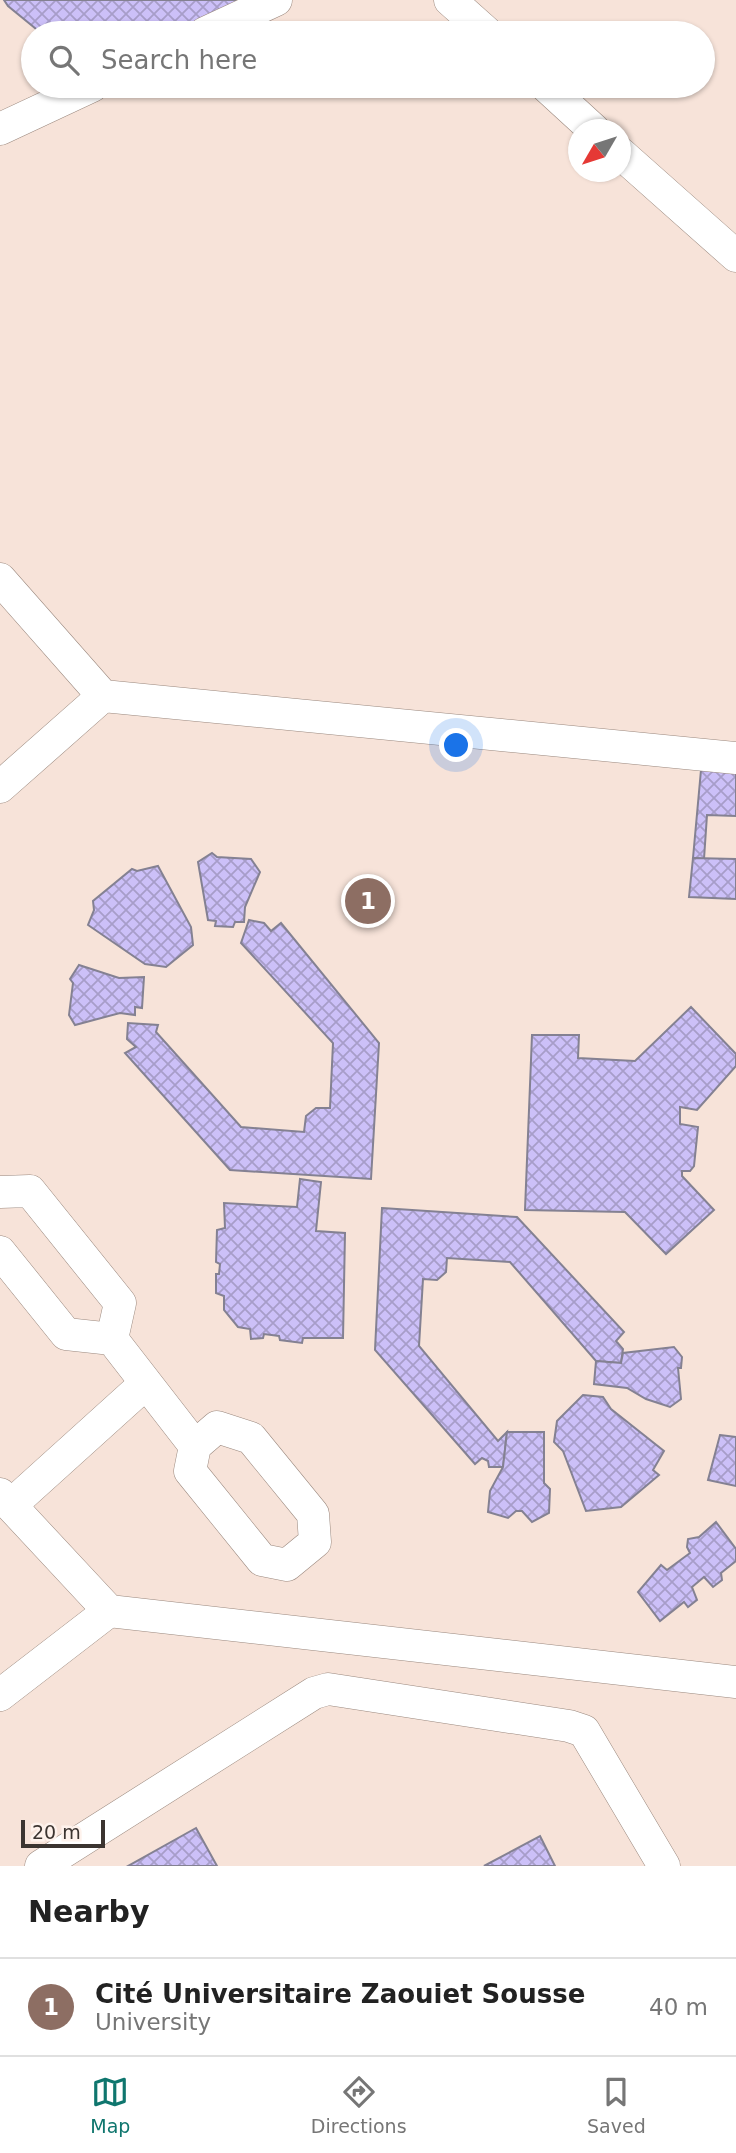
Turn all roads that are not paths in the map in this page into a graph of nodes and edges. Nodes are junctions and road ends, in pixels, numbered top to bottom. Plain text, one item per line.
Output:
1 (276, 0) edge
2 (450, 0) edge
3 (231, 21) edge
4 (474, 21) edge
5 (66, 98) edge
6 (558, 98) edge
7 (582, 119) edge
8 (0, 129) edge
9 (631, 162) edge
10 (736, 256) edge
11 (0, 579) edge
12 (103, 696) junction
13 (736, 758) edge
14 (0, 787) edge
15 (0, 1192) edge
16 (0, 1252) edge
17 (112, 1339) junction
18 (145, 1384) junction
19 (195, 1446) dead end
20 (5, 1499) edge
21 (109, 1611) junction
22 (736, 1682) edge
23 (0, 1695) edge
24 (41, 1866) edge
25 (664, 1866) edge

1 - 3 street
2 - 4 street
5 - 8 street
6 - 7 street
9 - 10 street
11 - 12 street
12 - 13 street
12 - 14 street
15 - 17 street
16 - 17 street
17 - 18 street
18 - 19 street
18 - 20 street
20 - 21 street
21 - 22 street
21 - 23 street
24 - 25 street

